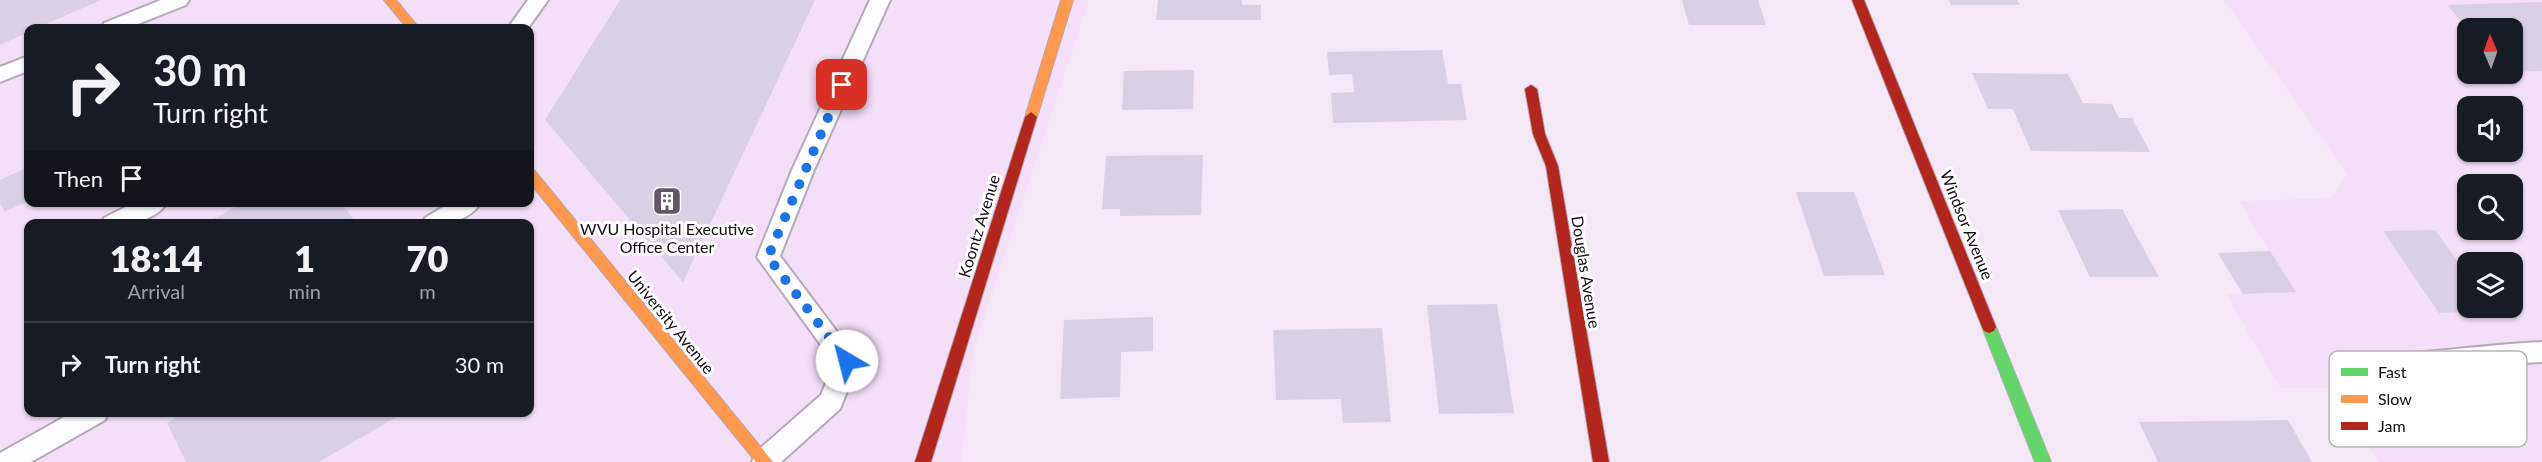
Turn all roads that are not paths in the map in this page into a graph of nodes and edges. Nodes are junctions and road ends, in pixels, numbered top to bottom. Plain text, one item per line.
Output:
1 (179, 0) edge
2 (390, 0) edge
3 (538, 0) edge
4 (880, 0) edge
5 (1067, 0) edge
6 (1858, 0) edge
7 (121, 24) edge
8 (410, 24) edge
9 (521, 24) edge
10 (24, 65) edge
11 (0, 75) edge
12 (1531, 89) dead end
13 (534, 179) edge
14 (146, 207) edge
15 (462, 207) edge
16 (122, 219) edge
17 (441, 219) edge
18 (2542, 352) edge
19 (2527, 353) edge
20 (87, 417) edge
21 (765, 461) edge
22 (8, 462) edge
23 (922, 462) edge
24 (1601, 462) edge
25 (2043, 462) edge

1 - 7 lane
2 - 8 street
3 - 9 lane
4 - 21 lane
5 - 23 street, Koontz Avenue
6 - 25 street, Windsor Avenue
10 - 11 lane
12 - 24 street, Douglas Avenue
13 - 21 street, University Avenue
14 - 16 lane
15 - 17 lane
18 - 19 lane
20 - 22 lane

